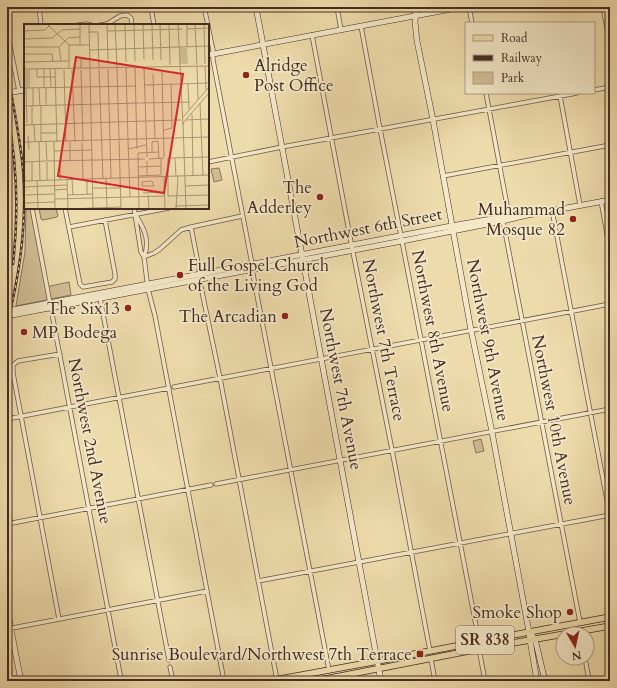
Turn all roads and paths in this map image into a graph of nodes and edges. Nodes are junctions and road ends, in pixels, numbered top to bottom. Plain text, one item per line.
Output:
1 (38, 7) edge
2 (151, 7) edge
3 (204, 7) edge
4 (256, 7) edge
5 (337, 7) edge
6 (416, 7) edge
7 (462, 7) edge
8 (469, 7) edge
9 (603, 7) edge
10 (448, 8) edge
11 (415, 16) junction
12 (472, 22) edge
13 (41, 24) edge
14 (107, 24) edge
15 (132, 24) edge
16 (154, 24) edge
17 (208, 24) edge
18 (361, 26) junction
19 (341, 30) junction
20 (7, 32) edge
21 (312, 35) junction
22 (209, 40) edge
23 (263, 45) junction
24 (610, 45) edge
25 (210, 55) edge
26 (610, 87) edge
27 (24, 90) edge
28 (595, 90) edge
29 (19, 91) junction
30 (7, 93) edge
31 (486, 94) edge
32 (571, 94) edge
33 (560, 96) junction
34 (489, 110) junction
35 (433, 120) junction
36 (380, 129) junction
37 (332, 138) junction
38 (610, 145) edge
39 (282, 147) junction
40 (571, 152) junction
41 (232, 156) junction
42 (209, 162) edge
43 (499, 165) junction
44 (443, 176) junction
45 (7, 182) edge
46 (8, 200) edge
47 (610, 200) edge
48 (601, 202) junction
49 (580, 205) junction
50 (32, 209) edge
51 (65, 209) edge
52 (134, 209) edge
53 (164, 209) edge
54 (552, 210) junction
55 (136, 214) junction
56 (242, 216) junction
57 (509, 216) junction
58 (523, 216) junction
59 (104, 220) junction
60 (503, 222) junction
61 (69, 227) junction
62 (191, 227) junction
63 (452, 228) junction
64 (402, 238) junction
65 (352, 248) junction
66 (610, 250) edge
67 (144, 257) junction
68 (303, 257) junction
69 (252, 267) junction
70 (200, 277) junction
71 (150, 287) junction
72 (100, 298) junction
73 (610, 304) edge
74 (51, 305) junction
75 (7, 311) edge
76 (571, 312) junction
77 (7, 316) edge
78 (522, 321) junction
79 (471, 330) junction
80 (421, 340) junction
81 (372, 349) junction
82 (60, 354) junction
83 (322, 359) junction
84 (272, 369) junction
85 (220, 378) junction
86 (174, 387) dead end
87 (169, 388) junction
88 (119, 397) junction
89 (70, 407) junction
90 (610, 410) edge
91 (591, 413) junction
92 (21, 416) junction
93 (7, 419) edge
94 (541, 423) junction
95 (492, 432) junction
96 (440, 442) junction
97 (392, 450) junction
98 (340, 460) junction
99 (291, 469) junction
100 (239, 479) junction
101 (216, 484) dead end
102 (211, 485) dead end
103 (188, 489) junction
104 (139, 498) junction
105 (89, 508) junction
106 (610, 515) edge
107 (40, 517) junction
108 (7, 524) edge
109 (561, 524) junction
110 (510, 533) junction
111 (460, 543) junction
112 (411, 552) junction
113 (359, 562) junction
114 (310, 571) junction
115 (258, 581) junction
116 (207, 591) junction
117 (158, 600) junction
118 (7, 609) edge
119 (108, 610) junction
120 (610, 617) edge
121 (60, 618) junction
122 (580, 622) junction
123 (610, 626) edge
124 (9, 629) edge
125 (595, 629) edge
126 (529, 632) junction
127 (555, 636) edge
128 (533, 640) junction
129 (479, 641) junction
130 (479, 649) junction
131 (430, 651) junction
132 (431, 659) junction
133 (169, 660) dead end
134 (378, 661) junction
135 (586, 666) edge
136 (170, 667) dead end
137 (379, 669) junction
138 (328, 670) junction
139 (121, 679) dead end
140 (277, 680) edge
141 (330, 680) edge
142 (21, 681) edge
143 (173, 681) edge
144 (224, 681) edge
145 (269, 681) edge
146 (315, 681) edge
147 (382, 681) edge
148 (435, 681) edge
149 (486, 681) edge
150 (537, 681) edge
151 (545, 681) edge
152 (583, 681) edge

1 - 13 street
2 - 16 street
3 - 17 street
4 - 23 main road, Northwest 7th Avenue
5 - 19 street
6 - 11 main road, Northwest 9th Avenue
7 - 10 main road
8 - 12 street
9 - 24 street
10 - 11 main road
11 - 18 main road
11 - 35 main road, Northwest 9th Avenue
14 - 15 street
18 - 19 main road
18 - 36 street, Northwest 8th Avenue
19 - 21 main road
20 - 29 street
21 - 23 main road
21 - 37 street, Northwest 7th Terrace
22 - 25 street
23 - 25 main road
23 - 39 main road, Northwest 7th Avenue
25 - 41 street
26 - 28 street
27 - 29 main road
29 - 30 main road
31 - 34 street
32 - 33 street
33 - 34 street
33 - 40 street
34 - 35 street
34 - 43 street
35 - 36 street
35 - 44 main road, Northwest 9th Avenue
36 - 37 street
36 - 64 street, Northwest 8th Avenue
37 - 39 street
37 - 65 street, Northwest 7th Terrace
38 - 40 street
39 - 41 street
39 - 68 main road, Northwest 7th Avenue
40 - 43 street
40 - 49 street
41 - 42 street
41 - 56 street
43 - 44 street
43 - 57 street
44 - 63 main road, Northwest 9th Avenue
45 - 46 street
47 - 48 main road, Northwest 6th Street
48 - 49 main road, Northwest 6th Street
48 - 66 street
49 - 54 main road, Northwest 6th Street
50 - 74 street, Northwest 2nd Avenue
51 - 61 street
52 - 55 street
53 - 55 street
54 - 58 main road, Northwest 6th Street
54 - 76 street
55 - 59 street
55 - 67 street
55 - 67 street
56 - 62 street
56 - 69 street
57 - 58 main road, Northwest 6th Street
57 - 63 main road, Northwest 6th Street
58 - 60 main road, Northwest 6th Street
59 - 61 street
59 - 61 street
60 - 63 main road, Northwest 6th Street
60 - 78 street, Northwest 10th Avenue
62 - 67 street
62 - 70 street
63 - 64 main road, Northwest 6th Street
63 - 79 main road, Northwest 9th Avenue
64 - 65 main road, Northwest 6th Street
64 - 80 street, Northwest 8th Avenue
65 - 68 main road, Northwest 6th Street
65 - 81 street, Northwest 7th Terrace
67 - 71 street
68 - 69 main road, Northwest 6th Street
68 - 83 main road, Northwest 7th Avenue
69 - 70 main road, Northwest 6th Street
69 - 84 street
70 - 71 main road, Northwest 6th Street
70 - 85 street
71 - 72 main road, Northwest 6th Street
71 - 74 main road, Northwest 6th Street
71 - 87 street
72 - 74 main road, Northwest 6th Street
72 - 88 street
73 - 76 street
74 - 75 main road, Northwest 6th Street
74 - 77 main road, Northwest 6th Street
74 - 82 street, Northwest 2nd Avenue
76 - 78 street
76 - 91 street
78 - 79 street
78 - 94 street, Northwest 10th Avenue
79 - 80 street
79 - 95 main road, Northwest 9th Avenue
80 - 81 street
80 - 96 street, Northwest 8th Avenue
81 - 83 street
81 - 97 street, Northwest 7th Terrace
82 - 89 street, Northwest 2nd Avenue
82 - 92 street
83 - 84 street
83 - 98 main road, Northwest 7th Avenue
84 - 85 street
84 - 99 street
85 - 86 street
85 - 100 street
87 - 88 street
87 - 103 street
88 - 89 street
88 - 104 street
89 - 92 street
89 - 105 street, Northwest 2nd Avenue
90 - 91 street
91 - 94 street
91 - 106 street
92 - 93 street
92 - 107 street
94 - 95 street
94 - 109 street, Northwest 10th Avenue
95 - 96 street
95 - 110 main road, Northwest 9th Avenue
96 - 97 street
96 - 111 street, Northwest 8th Avenue
97 - 98 street
97 - 112 street, Northwest 7th Terrace
98 - 99 street
98 - 113 main road, Northwest 7th Avenue
99 - 100 street
99 - 114 street
100 - 101 street
100 - 115 street
102 - 103 street
103 - 104 street
103 - 116 street
104 - 105 street
104 - 117 street
105 - 107 street
105 - 119 street, Northwest 2nd Avenue
106 - 109 street
107 - 108 street
107 - 121 street
109 - 110 street
109 - 122 street, Northwest 10th Avenue
110 - 111 street
110 - 126 main road, Northwest 9th Avenue
111 - 112 street
111 - 129 street, Northwest 8th Avenue
112 - 113 street
112 - 131 street, Northwest 7th Terrace
113 - 114 street
113 - 134 main road, Northwest 7th Avenue
114 - 115 street
114 - 138 street
115 - 140 street
116 - 117 street
116 - 144 street
117 - 119 street
117 - 133 street
118 - 124 main road
119 - 121 street
119 - 139 street, Northwest 2nd Avenue
120 - 122 main road, SR 838
121 - 124 street
122 - 126 main road, SR 838
123 - 125 main road, SR 838
124 - 142 main road
126 - 128 main road, Northwest 9th Avenue
126 - 129 main road, SR 838
127 - 128 main road, SR 838
128 - 130 main road, SR 838
128 - 150 main road
128 - 151 main road, Northwest 9th Avenue
129 - 131 main road, SR 838
130 - 132 main road, SR 838
130 - 149 street
131 - 134 main road, SR 838
132 - 137 main road, SR 838
132 - 148 street
134 - 137 main road, Northwest 7th Avenue
134 - 138 main road, SR 838
135 - 152 street
136 - 143 street
137 - 141 main road, SR 838
137 - 147 main road, Northwest 7th Avenue
138 - 140 main road, SR 838
140 - 145 main road, SR 838
141 - 146 main road, SR 838

